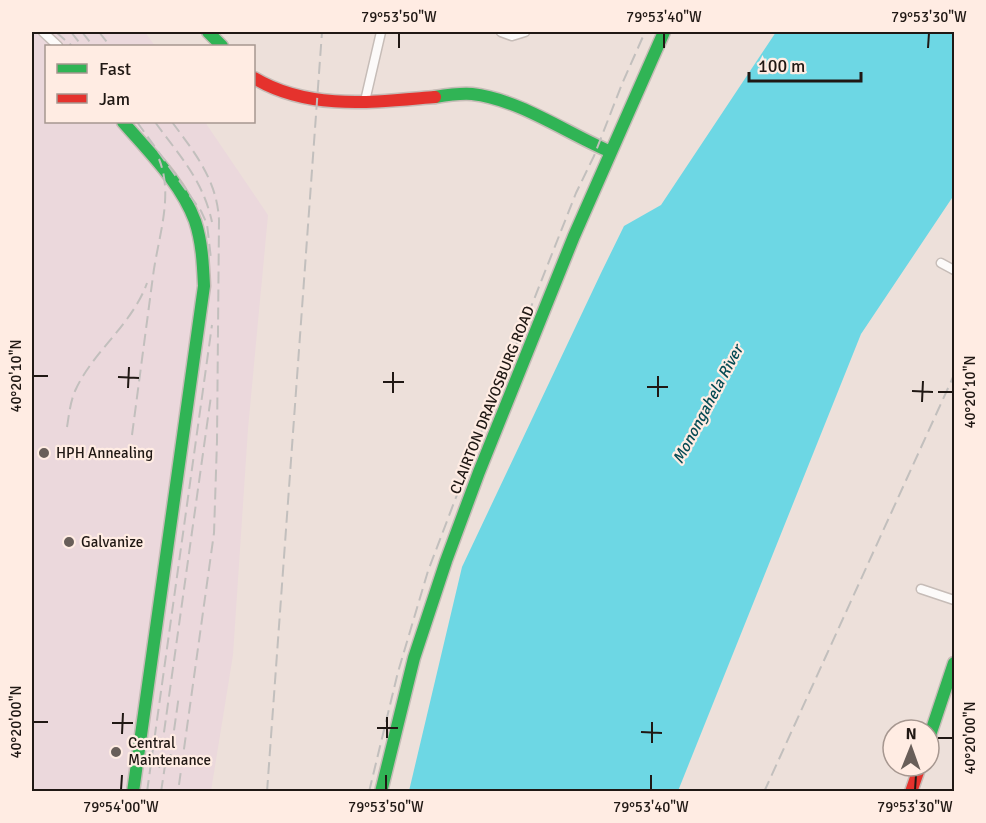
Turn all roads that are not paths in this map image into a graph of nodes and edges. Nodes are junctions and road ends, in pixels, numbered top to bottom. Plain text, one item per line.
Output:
1 (43, 32) edge
2 (208, 32) edge
3 (381, 32) edge
4 (501, 32) edge
5 (525, 32) edge
6 (664, 32) edge
7 (57, 45) edge
8 (221, 45) edge
9 (255, 79) edge
10 (365, 101) junction
11 (124, 123) edge
12 (611, 152) junction
13 (942, 263) dead end
14 (954, 270) edge
15 (921, 589) dead end
16 (954, 600) edge
17 (954, 663) edge
18 (936, 718) edge
19 (133, 792) edge
20 (381, 792) edge

1 - 7 street
2 - 8 street
3 - 10 street
4 - 5 street
6 - 12 street, CLAIRTON DRAVOSBURG ROAD
9 - 10 street
10 - 12 street
11 - 19 street
12 - 20 street, CLAIRTON DRAVOSBURG ROAD
13 - 14 street
15 - 16 street
17 - 18 street

